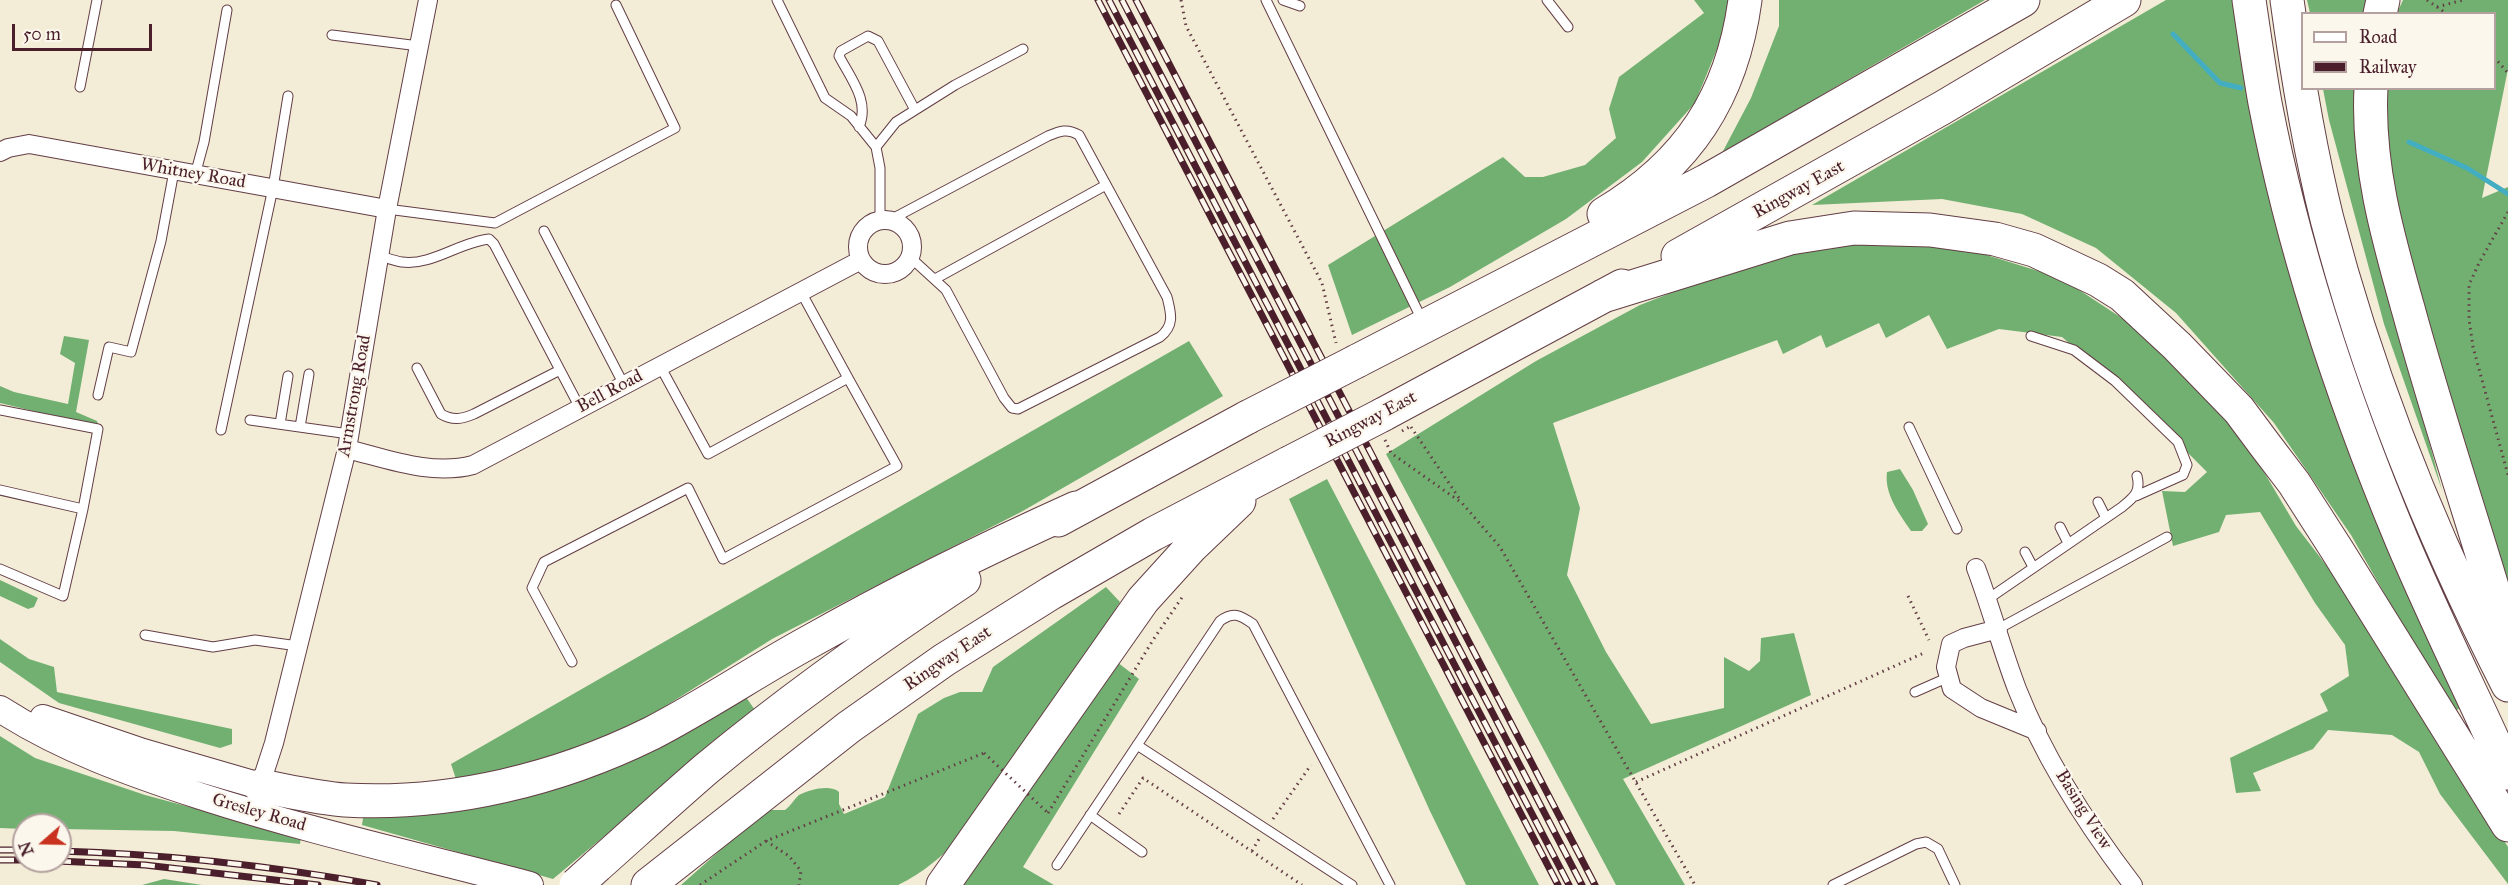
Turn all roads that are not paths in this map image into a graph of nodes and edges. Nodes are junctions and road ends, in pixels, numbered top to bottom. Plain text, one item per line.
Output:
1 (97, 0) edge
2 (428, 0) edge
3 (777, 0) edge
4 (1266, 0) edge
5 (1284, 0) edge
6 (1547, 0) edge
7 (1745, 0) edge
8 (2023, 0) edge
9 (2124, 0) edge
10 (2249, 0) edge
11 (2287, 0) edge
12 (616, 6) dead end
13 (1300, 6) dead end
14 (227, 10) dead end
15 (1568, 27) dead end
16 (332, 35) dead end
17 (419, 46) junction
18 (1023, 49) dead end
19 (2301, 81) edge
20 (80, 87) dead end
21 (2303, 90) edge
22 (2371, 90) edge
23 (288, 96) dead end
24 (915, 110) junction
25 (859, 127) junction
26 (876, 147) junction
27 (0, 152) edge
28 (174, 171) junction
29 (195, 175) junction
30 (1106, 185) junction
31 (273, 188) junction
32 (387, 209) junction
33 (885, 220) junction
34 (544, 231) dead end
35 (380, 256) junction
36 (911, 258) junction
37 (861, 260) junction
38 (935, 279) junction
39 (1494, 290) junction
40 (801, 292) junction
41 (1603, 296) junction
42 (1425, 326) junction
43 (2031, 336) dead end
44 (660, 366) junction
45 (417, 368) dead end
46 (560, 370) junction
47 (309, 374) dead end
48 (288, 376) dead end
49 (848, 378) junction
50 (624, 385) junction
51 (98, 395) dead end
52 (580, 408) junction
53 (0, 410) edge
54 (250, 420) dead end
55 (280, 424) junction
56 (300, 427) junction
57 (1909, 427) dead end
58 (221, 430) dead end
59 (348, 442) junction
60 (1280, 468) junction
61 (2137, 476) dead end
62 (0, 489) edge
63 (2136, 496) junction
64 (2098, 502) dead end
65 (1076, 508) junction
66 (83, 509) junction
67 (2106, 518) junction
68 (2060, 527) dead end
69 (1957, 529) dead end
70 (2167, 537) dead end
71 (2068, 543) junction
72 (2025, 552) dead end
73 (1973, 562) dead end
74 (2033, 567) junction
75 (0, 569) edge
76 (1988, 599) junction
77 (1998, 629) junction
78 (145, 635) dead end
79 (2508, 640) edge
80 (298, 646) junction
81 (572, 662) dead end
82 (1949, 677) junction
83 (2508, 685) edge
84 (1915, 692) dead end
85 (0, 706) edge
86 (2037, 731) junction
87 (1137, 745) junction
88 (2508, 773) edge
89 (260, 786) junction
90 (1090, 815) junction
91 (2508, 825) edge
92 (1142, 852) dead end
93 (1057, 865) dead end
94 (586, 876) edge
95 (651, 882) edge
96 (530, 885) edge
97 (943, 885) edge
98 (1352, 885) edge
99 (1390, 885) edge
100 (1833, 885) edge
101 (1955, 885) edge
102 (2133, 885) edge

1 - 20 lane
2 - 17 street, Armstrong Road
3 - 25 lane
4 - 42 lane
5 - 13 lane
6 - 15 lane
7 - 39 highway
8 - 39 highway
9 - 41 highway, Ringway East
10 - 88 highway
11 - 19 highway
12 - 32 lane
14 - 29 lane
16 - 17 lane
17 - 32 street, Armstrong Road
18 - 24 lane
21 - 83 highway
22 - 79 highway
23 - 31 lane
24 - 25 lane
24 - 26 lane
25 - 26 lane
26 - 33 lane
27 - 28 street, Whitney Road
28 - 29 street, Whitney Road
28 - 51 lane
29 - 31 street, Whitney Road
30 - 33 lane
30 - 38 lane
30 - 38 lane
31 - 32 street, Whitney Road
31 - 58 lane
32 - 35 street, Armstrong Road
33 - 36 street
33 - 37 street
34 - 50 lane
35 - 46 lane
35 - 59 street, Armstrong Road
36 - 37 street
36 - 38 lane
37 - 40 street, Bell Road
39 - 42 highway
40 - 44 street, Bell Road
40 - 49 lane
41 - 60 highway, Ringway East, bridge
41 - 91 highway
42 - 65 highway, bridge
43 - 63 lane
44 - 49 lane
44 - 50 street, Bell Road
45 - 46 lane
46 - 52 lane
47 - 56 lane
48 - 55 lane
49 - 81 lane
50 - 52 street, Bell Road
52 - 59 street, Bell Road
53 - 66 lane
54 - 55 lane
55 - 56 lane
56 - 59 lane
57 - 69 lane
59 - 80 street, Armstrong Road
60 - 95 highway, Ringway East
60 - 97 highway
61 - 63 lane
62 - 66 lane
63 - 67 lane
64 - 67 lane
65 - 89 highway
65 - 94 highway
66 - 75 lane
67 - 71 lane
68 - 71 lane
70 - 77 lane
71 - 74 lane
72 - 74 lane
73 - 76 street, Basing View
74 - 76 lane
76 - 77 street, Basing View
77 - 82 street
77 - 86 street, Basing View
78 - 80 lane
80 - 89 street, Armstrong Road
82 - 84 lane
82 - 86 street
85 - 89 street
85 - 96 street, Gresley Road
86 - 102 street, Basing View
87 - 90 lane
87 - 98 lane
87 - 99 lane
90 - 92 lane
90 - 93 lane
100 - 101 lane

